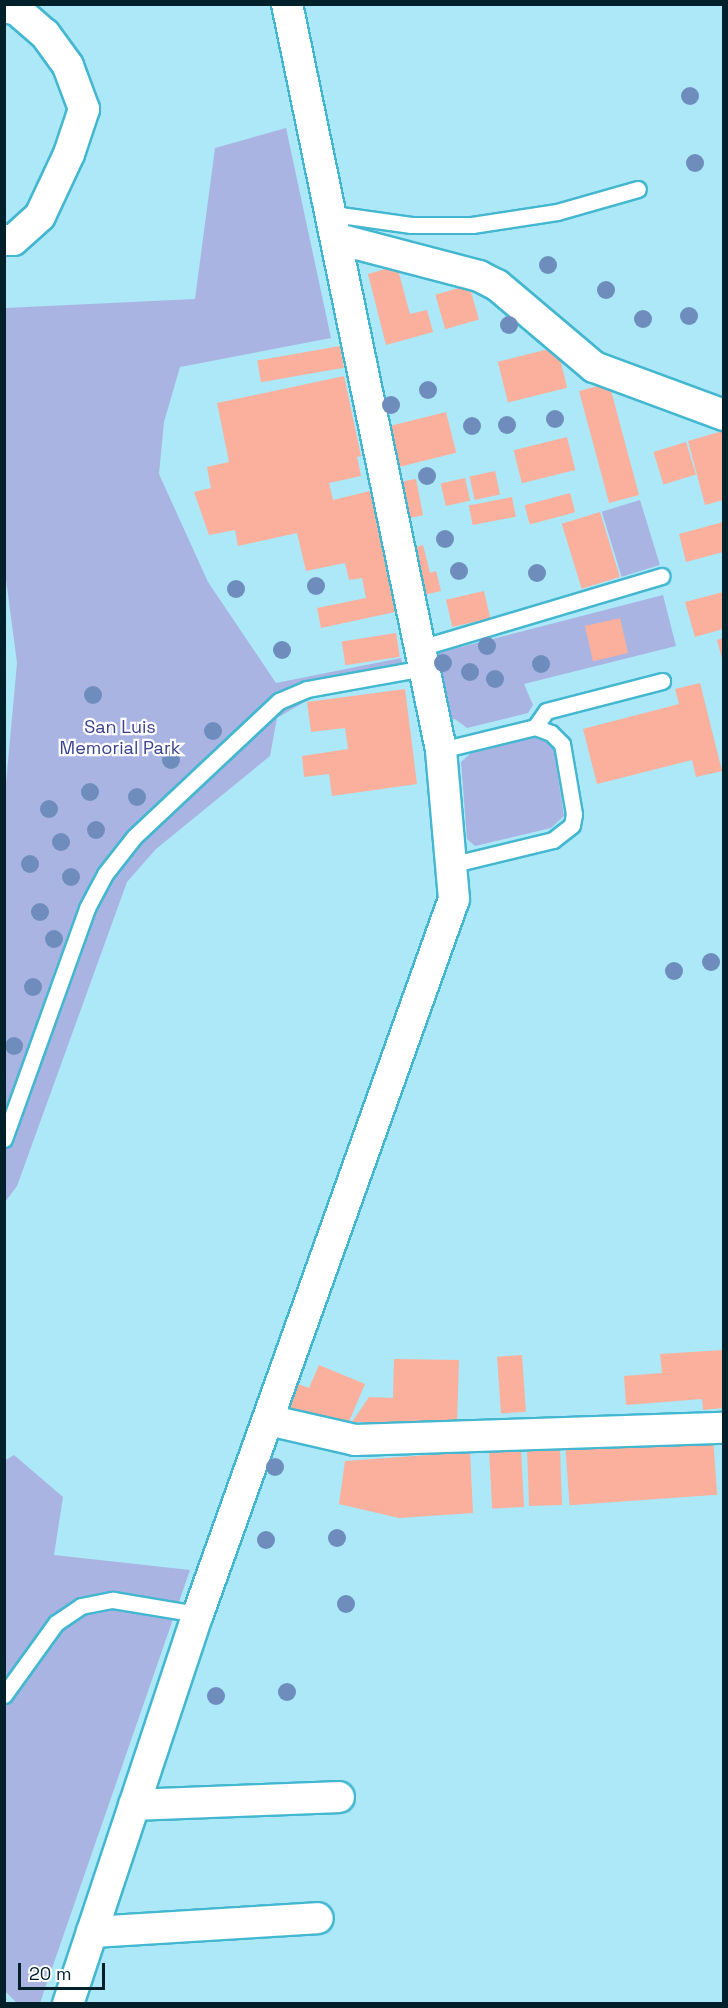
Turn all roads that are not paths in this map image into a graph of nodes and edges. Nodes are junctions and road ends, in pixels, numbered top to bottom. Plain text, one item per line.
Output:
1 (287, 4) edge
2 (4, 7) edge
3 (638, 189) dead end
4 (335, 227) junction
5 (4, 240) edge
6 (723, 415) edge
7 (662, 576) dead end
8 (422, 658) junction
9 (662, 681) dead end
10 (535, 727) junction
11 (441, 750) junction
12 (450, 865) junction
13 (4, 1139) edge
14 (268, 1420) junction
15 (723, 1428) edge
16 (198, 1614) junction
17 (4, 1695) edge
18 (339, 1797) dead end
19 (134, 1805) junction
20 (318, 1918) dead end
21 (92, 1932) junction
22 (68, 2004) edge

1 - 4 street
2 - 5 street
3 - 4 lane
4 - 6 street
4 - 8 street
7 - 8 lane
8 - 11 street
8 - 13 lane
9 - 10 lane
10 - 11 lane
10 - 12 lane
11 - 12 street
12 - 14 street
14 - 15 street
14 - 16 street
16 - 17 lane
16 - 19 street
18 - 19 street
19 - 21 street
20 - 21 street
21 - 22 street

